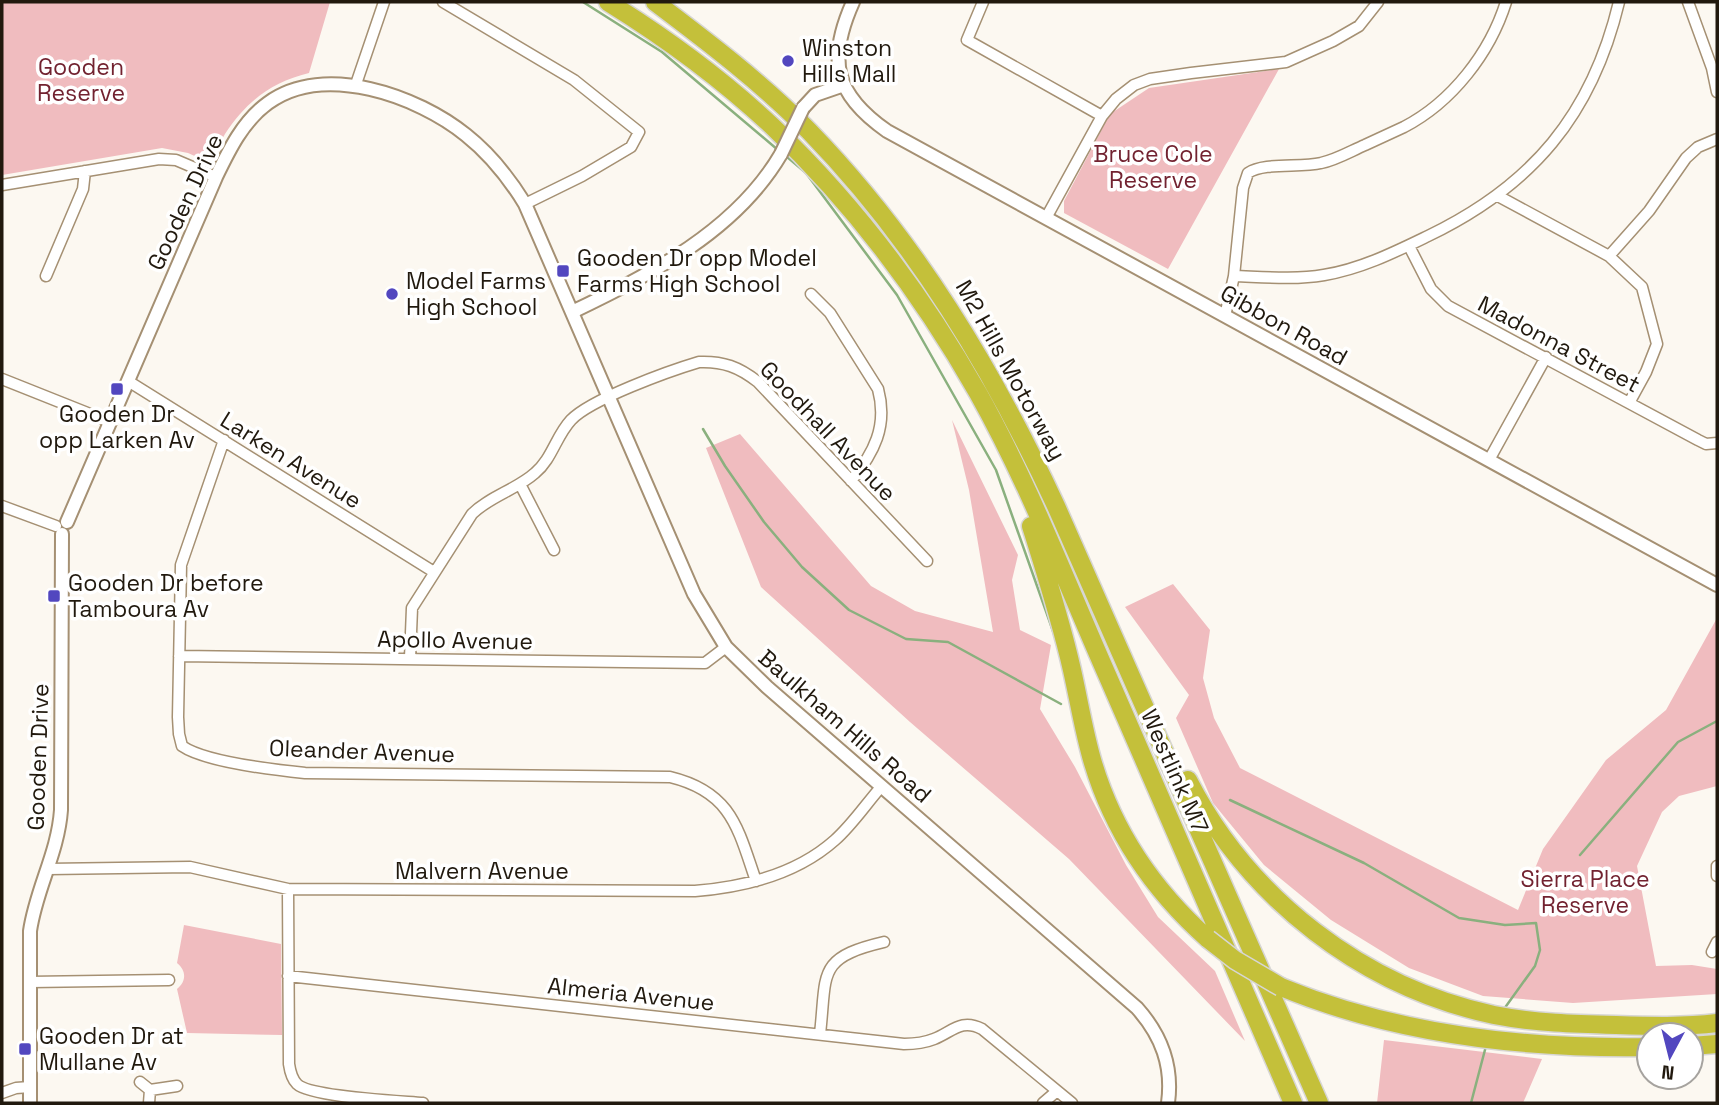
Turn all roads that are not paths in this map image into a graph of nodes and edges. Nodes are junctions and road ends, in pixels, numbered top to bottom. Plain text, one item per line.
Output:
1 (384, 2) edge
2 (443, 2) edge
3 (608, 2) edge
4 (655, 2) edge
5 (853, 2) edge
6 (983, 2) edge
7 (1378, 2) edge
8 (1506, 2) edge
9 (1619, 2) edge
10 (1688, 2) edge
11 (844, 85) junction
12 (355, 87) junction
13 (1717, 92) edge
14 (1102, 116) junction
15 (1717, 139) edge
16 (85, 171) junction
17 (216, 177) junction
18 (2, 185) edge
19 (1498, 196) junction
20 (525, 204) junction
21 (1046, 218) junction
22 (1409, 246) junction
23 (1609, 257) junction
24 (46, 276) dead end
25 (1234, 276) junction
26 (811, 294) dead end
27 (572, 312) junction
28 (1225, 316) junction
29 (1546, 357) junction
30 (2, 379) edge
31 (128, 381) junction
32 (609, 398) junction
33 (1629, 404) junction
34 (110, 422) junction
35 (224, 440) junction
36 (1717, 443) edge
37 (1012, 459) junction
38 (1489, 460) junction
39 (851, 481) junction
40 (520, 484) junction
41 (2, 506) edge
42 (62, 527) junction
43 (554, 550) dead end
44 (927, 561) dead end
45 (434, 572) junction
46 (1717, 585) edge
47 (726, 647) junction
48 (179, 656) junction
49 (410, 658) junction
50 (1155, 730) junction
51 (881, 787) junction
52 (1717, 866) edge
53 (48, 869) junction
54 (1717, 876) edge
55 (756, 881) junction
56 (288, 889) junction
57 (884, 942) dead end
58 (1717, 942) edge
59 (1712, 952) dead end
60 (288, 976) junction
61 (169, 980) dead end
62 (30, 982) junction
63 (965, 1012) dead end
64 (1717, 1023) edge
65 (965, 1024) junction
66 (820, 1034) junction
67 (1635, 1046) edge
68 (140, 1082) dead end
69 (177, 1086) dead end
70 (30, 1087) junction
71 (150, 1090) junction
72 (1057, 1091) junction
73 (2, 1093) edge
74 (30, 1103) edge
75 (149, 1103) edge
76 (423, 1103) edge
77 (1043, 1103) edge
78 (1072, 1103) edge
79 (1168, 1103) edge
80 (1293, 1103) edge
81 (1319, 1103) edge

1 - 12 street
2 - 20 street
3 - 37 highway, M2 Hills Motorway
4 - 50 highway, M2 Hills Motorway
5 - 11 street
6 - 14 street
7 - 14 street
8 - 25 street
9 - 19 street
10 - 13 street
11 - 21 street, Gibbon Road
11 - 27 street, bridge
12 - 17 street, Gooden Drive
12 - 20 street, Gooden Drive
14 - 21 street
15 - 23 street
16 - 17 street
16 - 18 street
16 - 24 street
17 - 31 street, Gooden Drive
19 - 22 street
19 - 23 street
20 - 27 street, Gooden Drive
21 - 28 street, Gibbon Road
22 - 25 street
22 - 29 street, Madonna Street
23 - 33 street
25 - 28 street
26 - 39 street
27 - 32 street, Baulkham Hills Road
28 - 38 street, Gibbon Road
29 - 33 street, Madonna Street
29 - 38 street
30 - 34 street
31 - 34 street, Gooden Drive
31 - 35 street, Larken Avenue
32 - 39 street, Goodhall Avenue
32 - 40 street, Goodhall Avenue
32 - 47 street, Baulkham Hills Road
33 - 36 street, Madonna Street
34 - 42 street, Gooden Drive
35 - 45 street, Larken Avenue
35 - 48 street, Oleander Avenue
37 - 67 highway, bridge
37 - 80 highway, Westlink M7
38 - 46 street, Gibbon Road
39 - 44 street, Goodhall Avenue
40 - 43 street
40 - 45 street, Goodhall Avenue
41 - 42 street
42 - 53 street, Gooden Drive
45 - 49 street, Goodhall Avenue
47 - 49 street, Apollo Avenue
47 - 51 street, Baulkham Hills Road
48 - 49 street, Apollo Avenue
48 - 55 street, Oleander Avenue
50 - 64 highway
50 - 81 highway, Westlink M7
51 - 55 street, Malvern Avenue
51 - 79 street, Baulkham Hills Road
52 - 54 street
53 - 56 street, Malvern Avenue
53 - 62 street, Gooden Drive
55 - 56 street, Malvern Avenue
56 - 60 street
57 - 66 street
58 - 59 street
60 - 66 street, Almeria Avenue
60 - 76 street
61 - 62 street
62 - 70 street, Gooden Drive
63 - 65 street
65 - 66 street, Almeria Avenue
65 - 72 street
68 - 71 street
69 - 71 street
70 - 73 street
70 - 74 street, Gooden Drive
71 - 75 street
72 - 77 street
72 - 78 street

